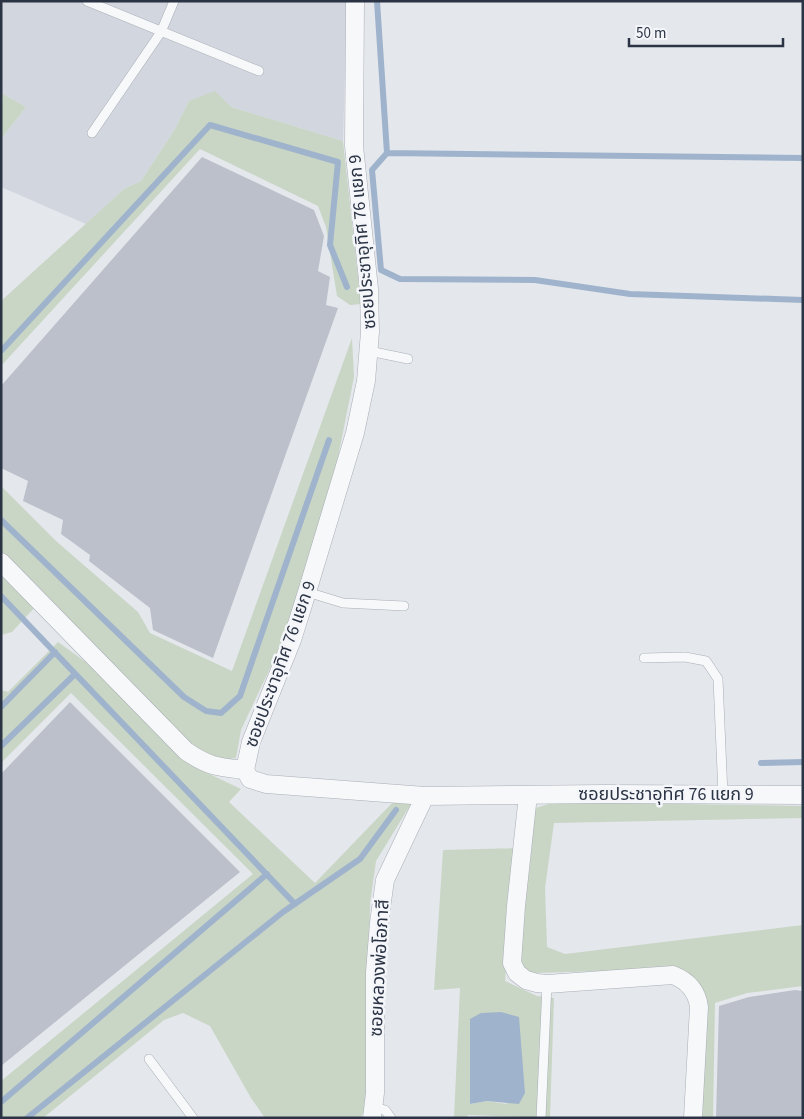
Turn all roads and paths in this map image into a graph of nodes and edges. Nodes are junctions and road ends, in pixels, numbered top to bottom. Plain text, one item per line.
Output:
1 (87, 1) edge
2 (174, 1) edge
3 (355, 1) edge
4 (161, 32) junction
5 (259, 72) dead end
6 (92, 133) dead end
7 (369, 351) junction
8 (408, 359) dead end
9 (1, 562) edge
10 (307, 592) junction
11 (404, 606) dead end
12 (644, 658) dead end
13 (245, 770) junction
14 (528, 795) junction
15 (723, 795) junction
16 (803, 795) edge
17 (425, 796) junction
18 (547, 984) junction
19 (149, 1059) dead end
20 (373, 1112) edge
21 (193, 1118) edge
22 (391, 1118) edge
23 (541, 1118) edge
24 (693, 1118) edge

1 - 4 lane
2 - 4 lane
3 - 7 street, ซอยประชาอุทิศ 76 แยก 9
4 - 5 lane
4 - 6 lane
7 - 8 lane
7 - 10 street, ซอยประชาอุทิศ 76 แยก 9
9 - 13 street
10 - 11 lane
10 - 13 street, ซอยประชาอุทิศ 76 แยก 9
12 - 15 lane
13 - 17 street, ซอยประชาอุทิศ 76 แยก 9
14 - 15 street, ซอยประชาอุทิศ 76 แยก 9
14 - 17 street, ซอยประชาอุทิศ 76 แยก 9
14 - 18 street
15 - 16 street, ซอยประชาอุทิศ 76 แยก 9
17 - 20 street, ซอยหลวงพ่อโอภาสี
18 - 23 lane
18 - 24 street
19 - 21 lane
20 - 22 lane

